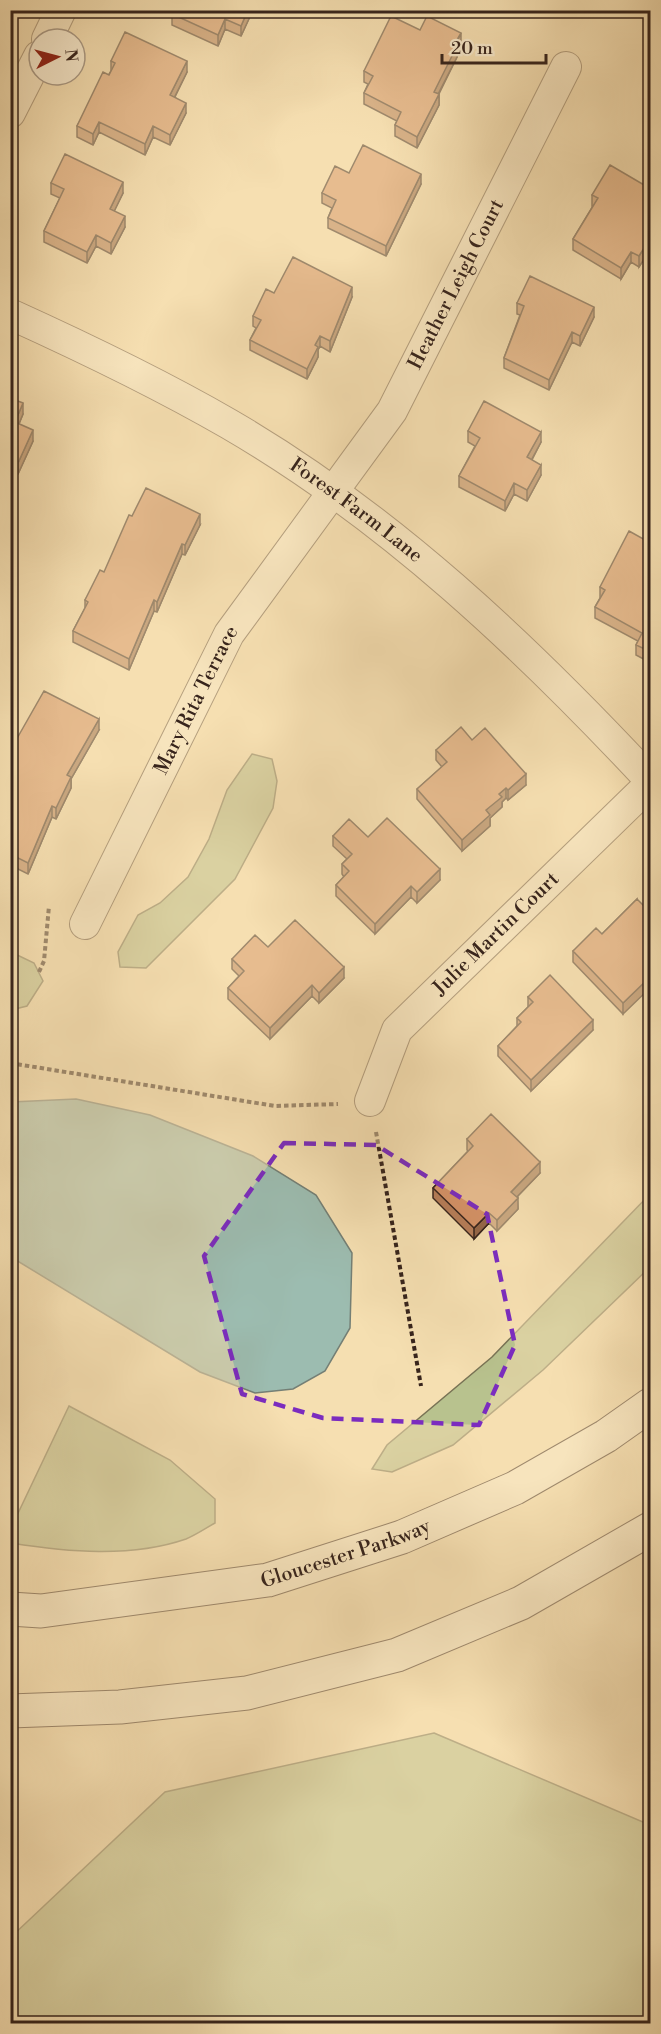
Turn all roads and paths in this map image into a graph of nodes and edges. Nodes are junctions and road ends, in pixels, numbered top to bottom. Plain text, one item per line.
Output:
1 (61, 10) edge
2 (53, 27) edge
3 (566, 68) dead end
4 (27, 80) edge
5 (10, 113) edge
6 (10, 314) edge
7 (332, 491) junction
8 (651, 780) edge
9 (651, 784) edge
10 (49, 906) dead end
11 (85, 924) dead end
12 (39, 972) dead end
13 (10, 1063) edge
14 (370, 1101) junction
15 (421, 1386) dead end
16 (651, 1405) edge
17 (651, 1529) edge
18 (10, 1609) edge
19 (10, 1712) edge

1 - 2 street
3 - 7 street, Heather Leigh Court
4 - 5 street
6 - 7 street, Forest Farm Lane
7 - 8 street, Forest Farm Lane
7 - 11 street, Mary Rita Terrace
9 - 14 street, Julie Martin Court
10 - 12 path
13 - 14 path
14 - 15 path
16 - 18 main road, Gloucester Parkway
17 - 19 main road

